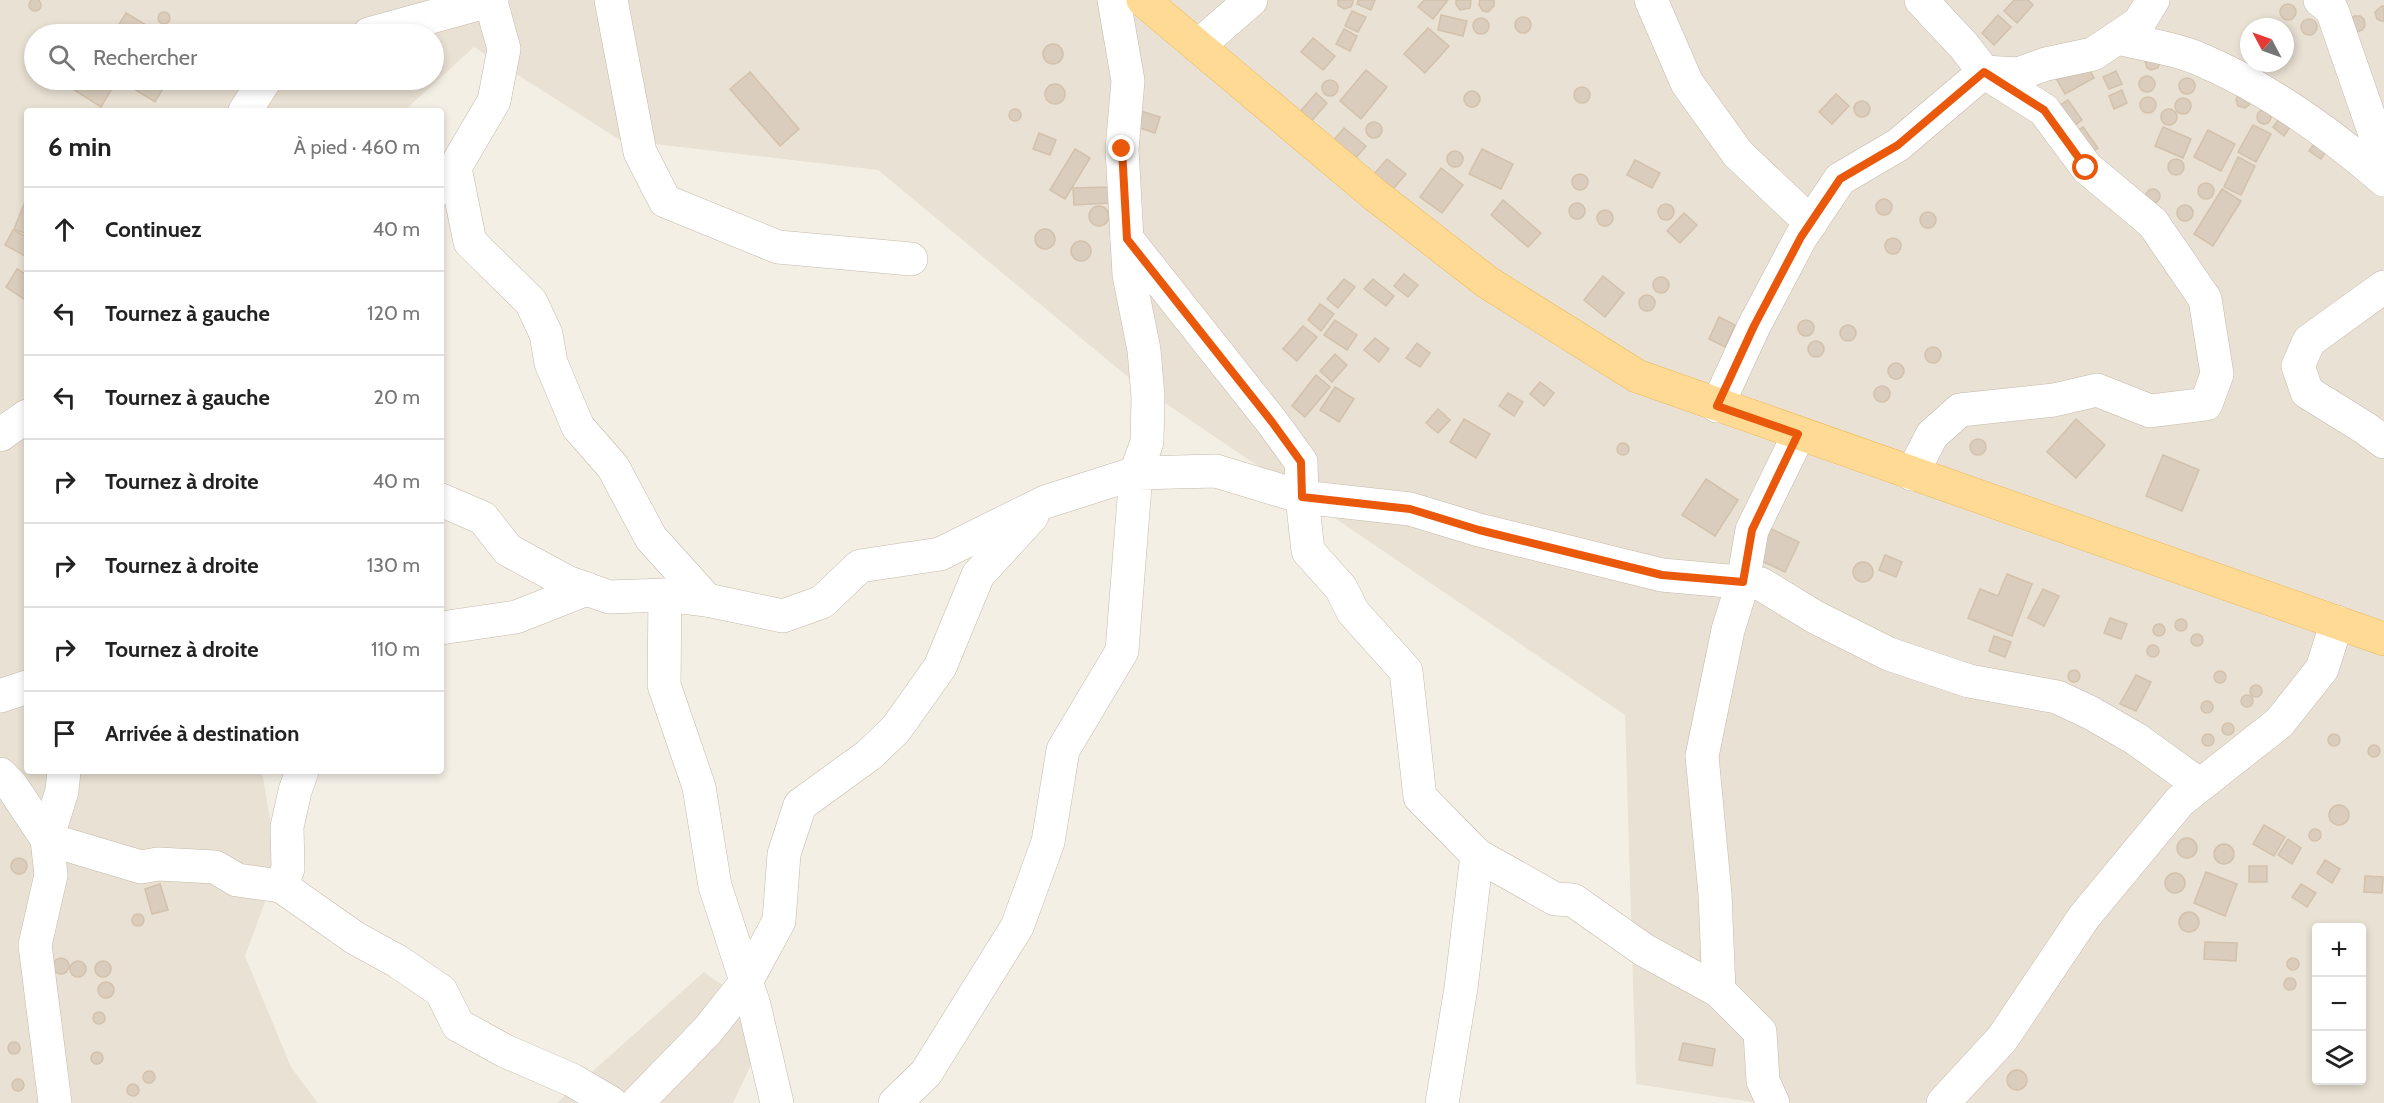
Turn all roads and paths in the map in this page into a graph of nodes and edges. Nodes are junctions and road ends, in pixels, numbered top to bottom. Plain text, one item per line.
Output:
1 (611, 0) edge
2 (1114, 0) edge
3 (1143, 0) edge
4 (1251, 0) edge
5 (1651, 0) edge
6 (1921, 0) edge
7 (2153, 0) edge
8 (2320, 0) edge
9 (491, 1) edge
10 (1950, 15) edge
11 (406, 24) edge
12 (2117, 38) junction
13 (1198, 46) junction
14 (1984, 72) junction
15 (259, 90) edge
16 (247, 108) edge
17 (2384, 160) edge
18 (448, 180) edge
19 (2384, 180) edge
20 (1811, 223) junction
21 (1127, 239) junction
22 (911, 259) dead end
23 (2384, 287) edge
24 (1717, 406) junction
25 (24, 418) edge
26 (1798, 434) junction
27 (0, 435) edge
28 (2384, 442) edge
29 (1136, 473) junction
30 (1912, 474) junction
31 (1302, 497) junction
32 (444, 501) edge
33 (1045, 502) junction
34 (1743, 582) junction
35 (587, 589) junction
36 (665, 595) junction
37 (707, 600) junction
38 (2337, 622) junction
39 (444, 628) edge
40 (2384, 639) edge
41 (24, 688) edge
42 (0, 696) edge
43 (0, 774) edge
44 (64, 774) edge
45 (301, 774) edge
46 (2200, 785) junction
47 (47, 839) junction
48 (1477, 855) junction
49 (282, 886) junction
50 (746, 981) junction
51 (1719, 992) junction
52 (55, 1103) edge
53 (611, 1103) edge
54 (637, 1103) edge
55 (777, 1103) edge
56 (895, 1103) edge
57 (1442, 1103) edge
58 (1773, 1103) edge
59 (1943, 1103) edge

1 - 22 street
2 - 21 street
3 - 13 main road
4 - 13 street
5 - 20 street
6 - 10 street
7 - 12 street
8 - 17 street
9 - 11 street
9 - 18 street
10 - 14 street
12 - 14 street
12 - 19 street
13 - 24 main road
14 - 20 street
14 - 30 street
15 - 16 street
18 - 37 street
20 - 24 street
21 - 29 street
21 - 31 street
23 - 28 street
24 - 26 main road
25 - 27 street
26 - 30 main road
26 - 34 street
29 - 31 street
29 - 33 street
29 - 56 street
30 - 38 main road
31 - 34 street
31 - 48 street
32 - 35 street
33 - 37 street
33 - 50 street
34 - 46 street
34 - 51 street
35 - 36 street
35 - 39 street
36 - 37 street
36 - 50 street
38 - 40 main road
38 - 46 street
41 - 42 street
43 - 47 street
44 - 47 street
45 - 49 street
46 - 59 street
47 - 49 street
47 - 52 street
48 - 51 street
48 - 57 street
49 - 53 street
50 - 54 street
50 - 55 street
51 - 58 street

